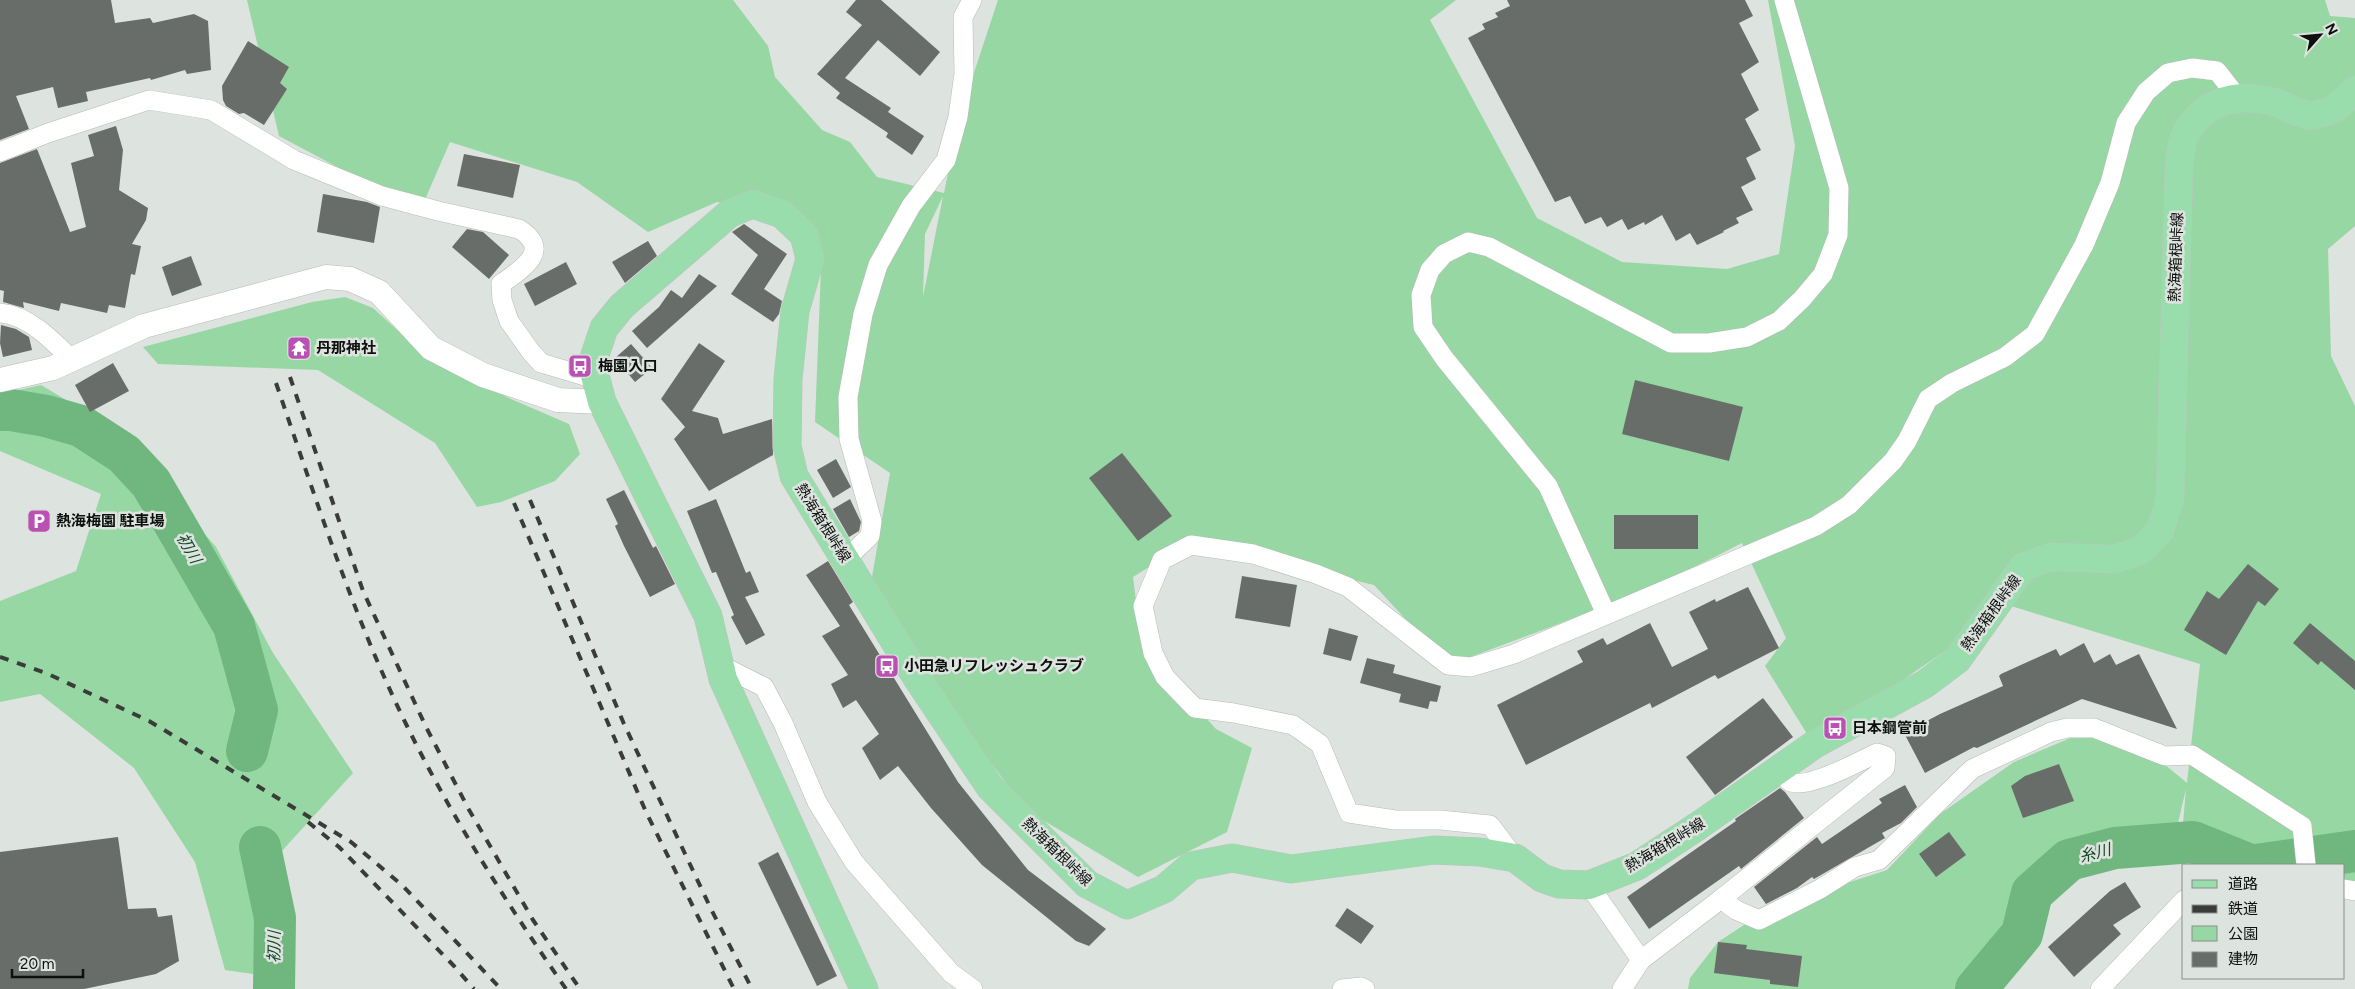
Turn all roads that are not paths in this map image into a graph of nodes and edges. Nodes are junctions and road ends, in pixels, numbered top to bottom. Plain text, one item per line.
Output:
1 (972, 0) edge
2 (1784, 0) edge
3 (2355, 90) edge
4 (2238, 98) junction
5 (0, 152) edge
6 (0, 313) edge
7 (71, 359) junction
8 (0, 380) edge
9 (599, 391) junction
10 (846, 559) junction
11 (1606, 614) junction
12 (720, 665) junction
13 (1779, 769) junction
14 (1514, 858) junction
15 (2306, 864) edge
16 (1589, 885) junction
17 (1722, 899) junction
18 (2182, 902) edge
19 (1641, 960) junction
20 (864, 989) edge
21 (973, 989) edge
22 (1342, 989) edge
23 (1365, 989) edge
24 (1622, 989) edge
25 (2100, 989) edge

1 - 10 street
2 - 11 street
3 - 4 main road, 熱海箱根峠線
4 - 11 street
4 - 13 main road, 熱海箱根峠線
5 - 9 street
6 - 7 street
7 - 8 street
7 - 9 street
9 - 10 main road, 熱海箱根峠線
9 - 12 main road, 熱海箱根峠線
10 - 14 main road, 熱海箱根峠線
11 - 14 street
12 - 20 main road, 熱海箱根峠線
12 - 21 street
13 - 16 main road, 熱海箱根峠線
13 - 17 street
14 - 16 main road, 熱海箱根峠線
15 - 17 street
16 - 19 street
17 - 19 street
18 - 25 street
19 - 24 street
22 - 23 street

